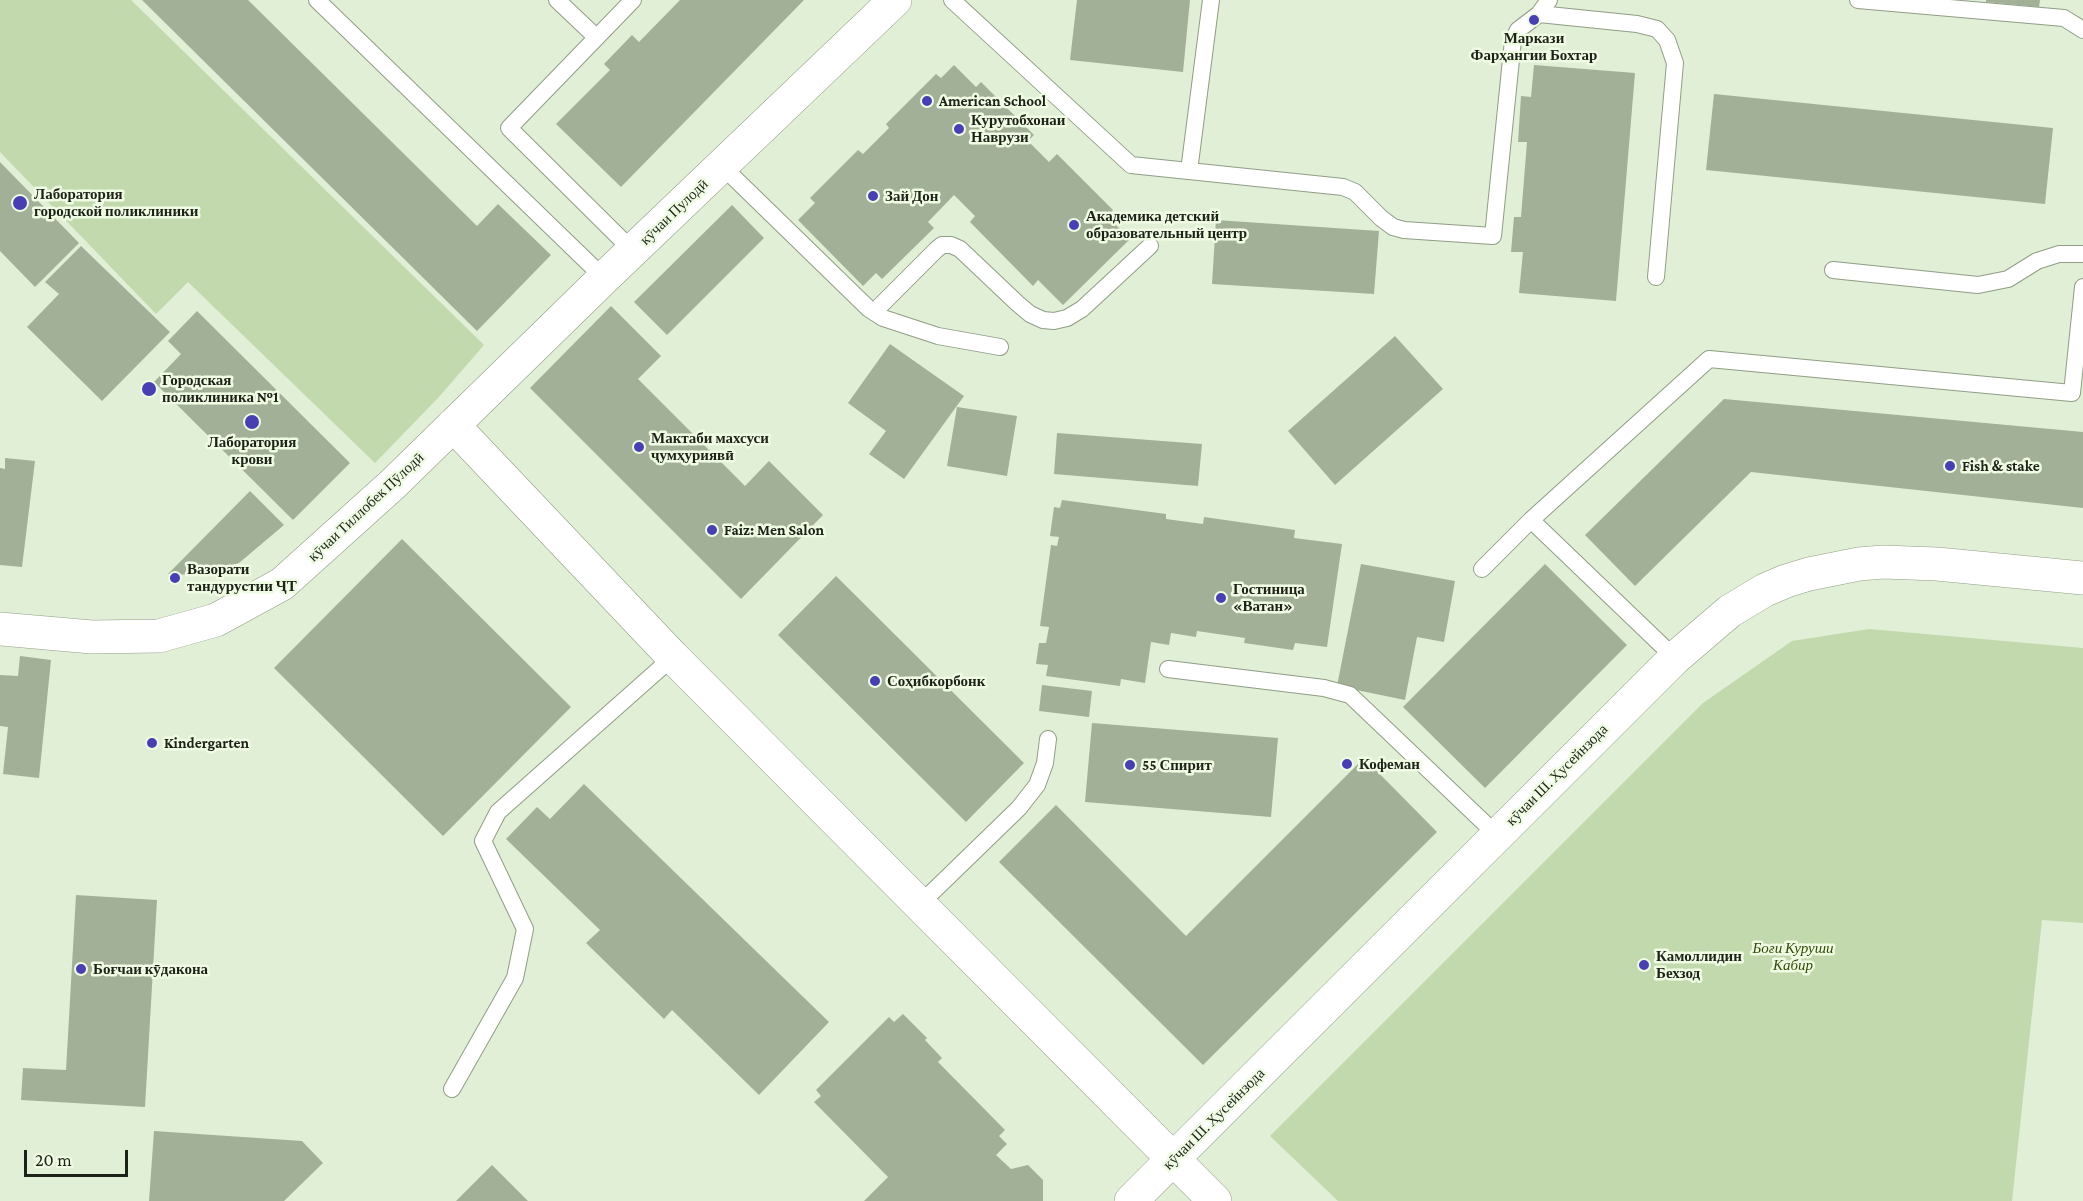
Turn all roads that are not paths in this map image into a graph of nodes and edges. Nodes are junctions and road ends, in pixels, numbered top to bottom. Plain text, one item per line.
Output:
1 (317, 0) edge
2 (557, 0) edge
3 (633, 0) edge
4 (896, 0) edge
5 (952, 0) edge
6 (1211, 0) edge
7 (1858, 0) edge
8 (1544, 7) edge
9 (2083, 30) edge
10 (596, 37) junction
11 (722, 166) junction
12 (1189, 171) junction
13 (1150, 246) dead end
14 (633, 251) junction
15 (2083, 254) edge
16 (1833, 270) dead end
17 (1656, 277) dead end
18 (604, 278) junction
19 (2083, 287) edge
20 (874, 312) junction
21 (1000, 347) dead end
22 (453, 425) junction
23 (1532, 520) junction
24 (1482, 569) dead end
25 (2083, 578) edge
26 (0, 629) edge
27 (673, 657) junction
28 (1675, 658) junction
29 (1168, 669) dead end
30 (1048, 739) dead end
31 (1497, 835) junction
32 (920, 905) junction
33 (452, 1089) dead end
34 (1173, 1159) junction
35 (1131, 1201) edge
36 (1215, 1201) edge

1 - 18 lane
2 - 10 lane
3 - 10 lane
4 - 11 street, кӯчаи Пулодӣ
5 - 12 lane
6 - 12 lane
7 - 9 lane
8 - 12 lane
8 - 17 lane
10 - 14 lane
11 - 14 street, кӯчаи Пулодӣ
11 - 20 lane
13 - 20 lane
14 - 18 street, кӯчаи Пулодӣ
15 - 16 lane
18 - 22 street, кӯчаи Пулодӣ
19 - 23 lane
20 - 21 lane
22 - 26 street, кӯчаи Тиллобек Пӯлодӣ
22 - 27 street
23 - 24 lane
23 - 28 lane
25 - 28 street, кӯчаи Ш. Ҳусейнзода
27 - 32 street
27 - 33 lane
28 - 31 street, кӯчаи Ш. Ҳусейнзода
29 - 31 lane
30 - 32 lane
31 - 34 street, кӯчаи Ш. Ҳусейнзода
32 - 34 street
34 - 35 street, кӯчаи Ш. Ҳусейнзода
34 - 36 street

